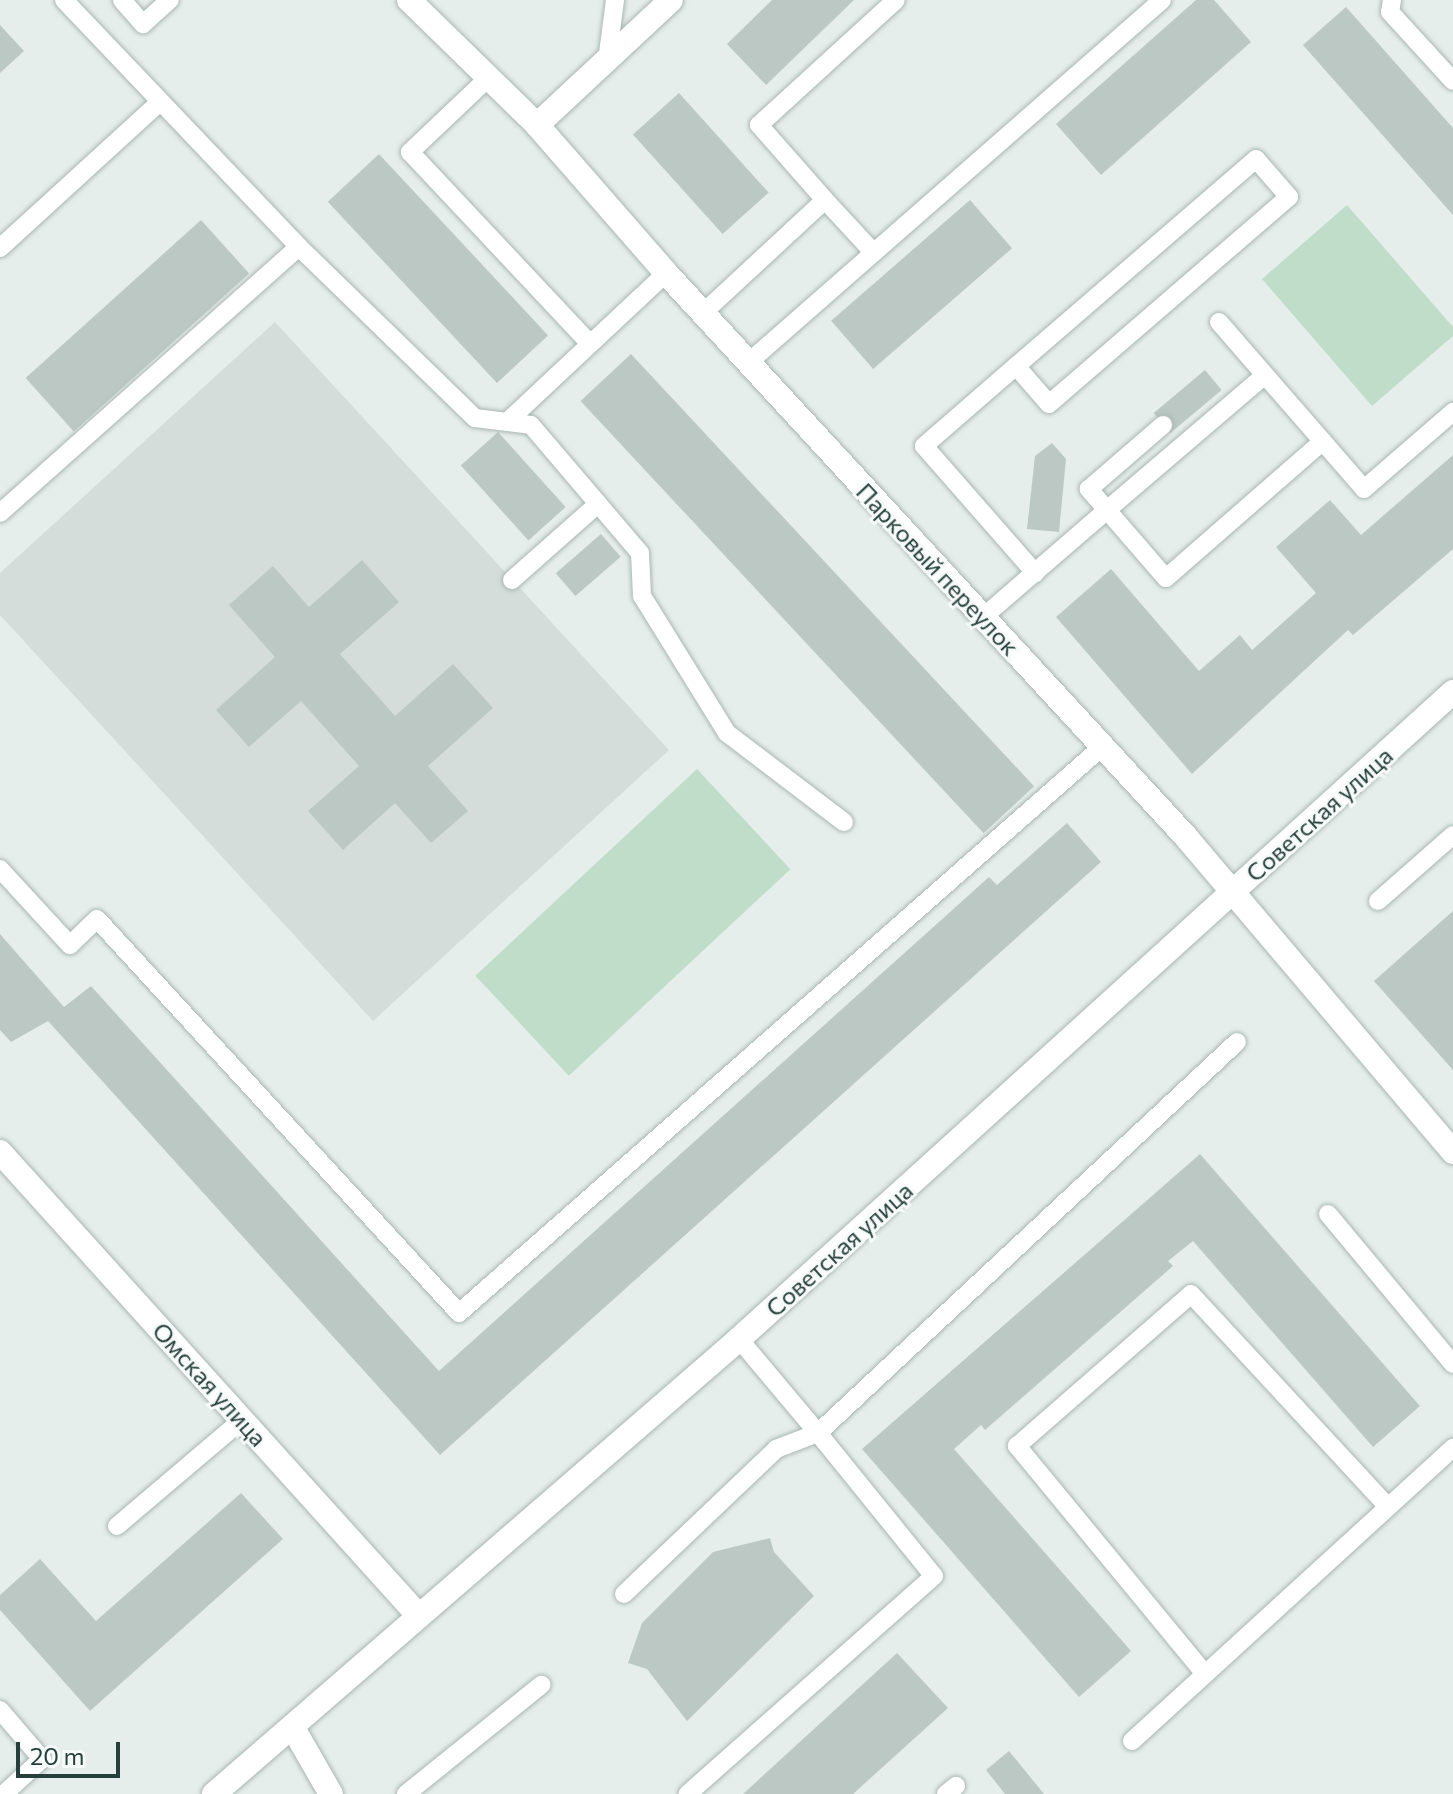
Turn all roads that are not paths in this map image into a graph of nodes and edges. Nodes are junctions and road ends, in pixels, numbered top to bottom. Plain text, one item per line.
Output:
1 (64, 0) edge
2 (122, 0) edge
3 (170, 0) edge
4 (409, 0) edge
5 (615, 0) edge
6 (671, 0) edge
7 (896, 0) edge
8 (1162, 0) edge
9 (1392, 0) edge
10 (607, 61) junction
11 (486, 80) junction
12 (1453, 81) edge
13 (160, 102) junction
14 (537, 125) junction
15 (825, 200) junction
16 (299, 247) junction
17 (0, 248) edge
18 (873, 252) junction
19 (666, 273) junction
20 (703, 313) junction
21 (1219, 322) dead end
22 (590, 344) junction
23 (749, 362) junction
24 (1016, 366) junction
25 (1265, 375) junction
26 (1453, 412) edge
27 (507, 422) junction
28 (1163, 425) dead end
29 (1323, 441) junction
30 (598, 504) junction
31 (1107, 510) junction
32 (0, 513) edge
33 (1035, 573) junction
34 (512, 580) dead end
35 (982, 618) junction
36 (1453, 692) edge
37 (1103, 746) junction
38 (844, 822) dead end
39 (1453, 835) edge
40 (0, 869) edge
41 (1233, 893) junction
42 (1378, 901) dead end
43 (1237, 1042) dead end
44 (0, 1152) edge
45 (1453, 1152) edge
46 (1328, 1214) dead end
47 (739, 1339) junction
48 (1453, 1364) edge
49 (242, 1420) junction
50 (818, 1433) junction
51 (1453, 1448) edge
52 (1388, 1507) junction
53 (117, 1526) dead end
54 (624, 1594) dead end
55 (419, 1616) junction
56 (1205, 1674) junction
57 (541, 1685) dead end
58 (0, 1710) edge
59 (293, 1728) junction
60 (1132, 1741) dead end
61 (4, 1794) edge
62 (214, 1794) edge
63 (331, 1794) edge
64 (406, 1794) edge
65 (688, 1794) edge

1 - 13 lane
2 - 3 lane
4 - 11 street, Парковый переулок
5 - 10 lane
6 - 10 street
7 - 15 lane
8 - 18 lane
9 - 12 lane
10 - 14 street
11 - 14 street, Парковый переулок
11 - 22 lane
13 - 16 lane
13 - 17 lane
14 - 19 street, Парковый переулок
15 - 18 lane
15 - 20 lane
16 - 27 lane
16 - 32 lane
18 - 23 lane
19 - 20 street, Парковый переулок
19 - 22 lane
20 - 23 street, Парковый переулок
21 - 25 lane
22 - 27 lane
23 - 35 street, Парковый переулок
24 - 24 lane
24 - 33 lane
25 - 29 lane
25 - 31 lane
26 - 29 lane
27 - 30 lane
28 - 31 lane
29 - 31 lane
30 - 34 lane
30 - 38 lane
31 - 33 lane
33 - 35 lane
35 - 37 street, Парковый переулок
36 - 41 street, Советская улица
37 - 40 lane
37 - 41 street, Парковый переулок
39 - 42 lane
41 - 45 street, Парковый переулок
41 - 47 street, Советская улица
43 - 50 lane
44 - 49 street, Омская улица
46 - 48 lane
47 - 50 lane
47 - 55 street, Советская улица
49 - 53 lane
49 - 55 street, Омская улица
50 - 54 lane
50 - 65 lane
51 - 52 lane
52 - 56 lane
52 - 56 lane
55 - 59 street, Советская улица
56 - 60 lane
57 - 64 lane
58 - 61 lane
59 - 62 street, Советская улица
59 - 63 street

